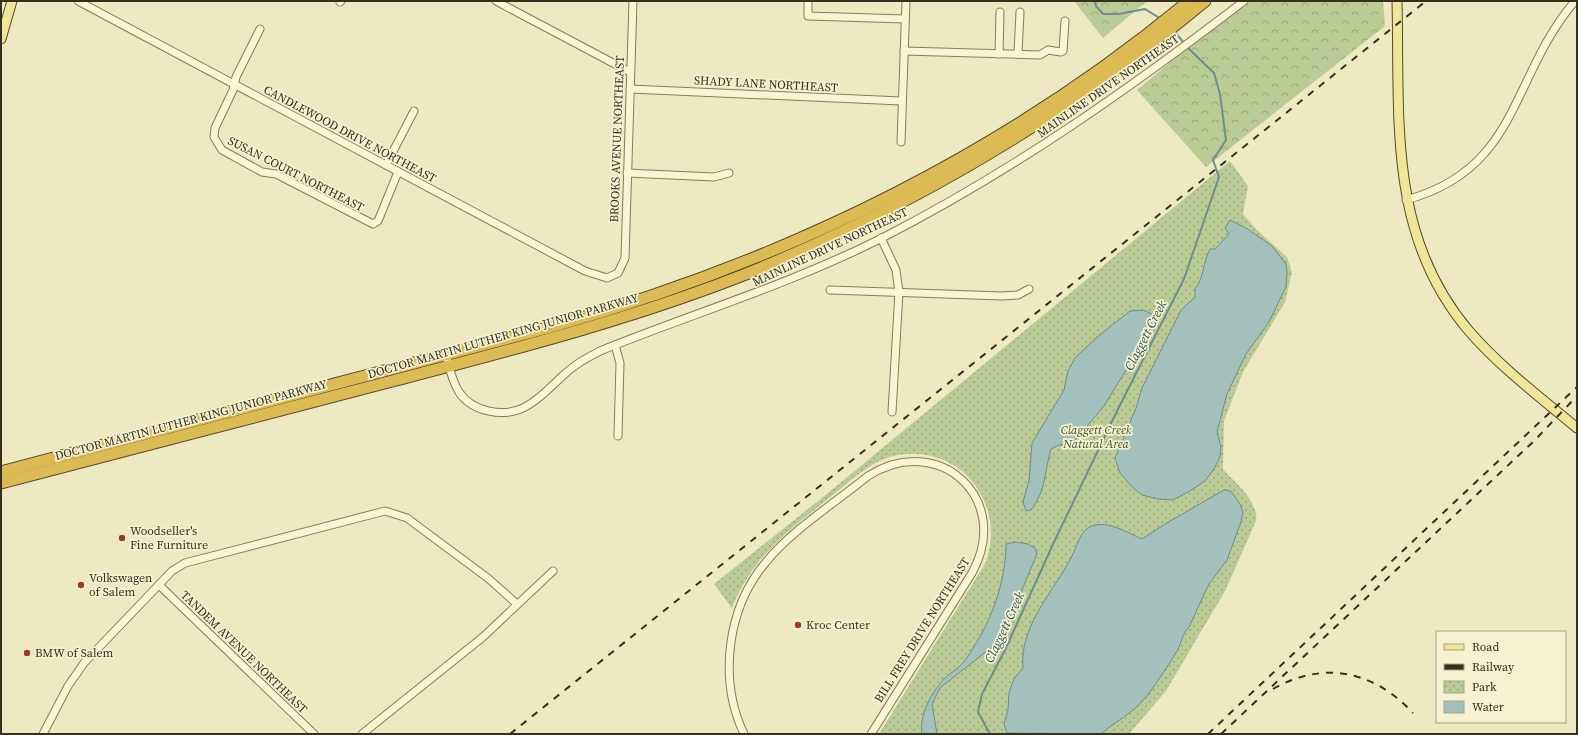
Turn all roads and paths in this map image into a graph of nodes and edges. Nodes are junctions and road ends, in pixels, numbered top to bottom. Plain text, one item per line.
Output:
1 (12, 1) edge
2 (78, 1) edge
3 (496, 1) edge
4 (633, 1) edge
5 (808, 1) edge
6 (906, 1) edge
7 (1206, 1) edge
8 (1244, 1) edge
9 (1397, 1) edge
10 (1575, 1) edge
11 (1186, 8) edge
12 (1000, 12) dead end
13 (1020, 12) dead end
14 (905, 20) junction
15 (1065, 21) dead end
16 (260, 29) dead end
17 (1, 39) edge
18 (1150, 39) junction
19 (904, 51) junction
20 (998, 54) junction
21 (1018, 54) junction
22 (630, 72) junction
23 (234, 85) junction
24 (630, 89) junction
25 (901, 101) junction
26 (414, 111) dead end
27 (901, 142) dead end
28 (386, 165) junction
29 (398, 172) junction
30 (627, 173) junction
31 (729, 173) dead end
32 (1406, 200) junction
33 (881, 238) junction
34 (615, 276) joint
35 (1029, 289) dead end
36 (830, 290) dead end
37 (899, 292) junction
38 (615, 345) junction
39 (446, 355) junction
40 (449, 366) junction
41 (892, 412) dead end
42 (1577, 428) edge
43 (618, 436) dead end
44 (51, 459) junction
45 (1, 467) edge
46 (1, 472) edge
47 (1, 483) edge
48 (553, 570) dead end
49 (159, 585) junction
50 (517, 604) junction
51 (43, 734) edge
52 (314, 734) edge
53 (362, 734) edge
54 (744, 734) edge
55 (871, 734) edge

1 - 17 main road
2 - 23 street, CANDLEWOOD DRIVE NORTHEAST
3 - 22 street
4 - 22 street, BROOKS AVENUE NORTHEAST
5 - 14 street
6 - 14 street
7 - 11 highway, DOCTOR MARTIN LUTHER KING JUNIOR PARKWAY
8 - 33 street, MAINLINE DRIVE NORTHEAST
9 - 32 main road
10 - 32 street
11 - 18 highway, DOCTOR MARTIN LUTHER KING JUNIOR PARKWAY
12 - 20 street
13 - 21 street
14 - 19 street
15 - 21 street
16 - 23 street
18 - 39 highway, DOCTOR MARTIN LUTHER KING JUNIOR PARKWAY
18 - 40 highway, DOCTOR MARTIN LUTHER KING JUNIOR PARKWAY
19 - 20 street
19 - 25 street
20 - 21 street
22 - 24 street, BROOKS AVENUE NORTHEAST
23 - 28 street, CANDLEWOOD DRIVE NORTHEAST
23 - 29 street, SUSAN COURT NORTHEAST
24 - 25 street, SHADY LANE NORTHEAST
24 - 30 street, BROOKS AVENUE NORTHEAST
25 - 27 street
26 - 28 street
28 - 29 street, CANDLEWOOD DRIVE NORTHEAST
29 - 34 street, CANDLEWOOD DRIVE NORTHEAST
30 - 31 street
30 - 34 street, BROOKS AVENUE NORTHEAST
32 - 42 main road
33 - 37 street
33 - 38 street, MAINLINE DRIVE NORTHEAST
35 - 37 street
36 - 37 street
37 - 41 street
38 - 40 street, MAINLINE DRIVE NORTHEAST
38 - 43 street
39 - 40 street, MAINLINE DRIVE NORTHEAST
39 - 44 highway, DOCTOR MARTIN LUTHER KING JUNIOR PARKWAY
40 - 47 highway, DOCTOR MARTIN LUTHER KING JUNIOR PARKWAY
44 - 45 highway
44 - 46 highway, DOCTOR MARTIN LUTHER KING JUNIOR PARKWAY
48 - 50 street
49 - 50 street
49 - 51 street
49 - 52 street, TANDEM AVENUE NORTHEAST
50 - 53 street
54 - 55 street, BILL FREY DRIVE NORTHEAST

